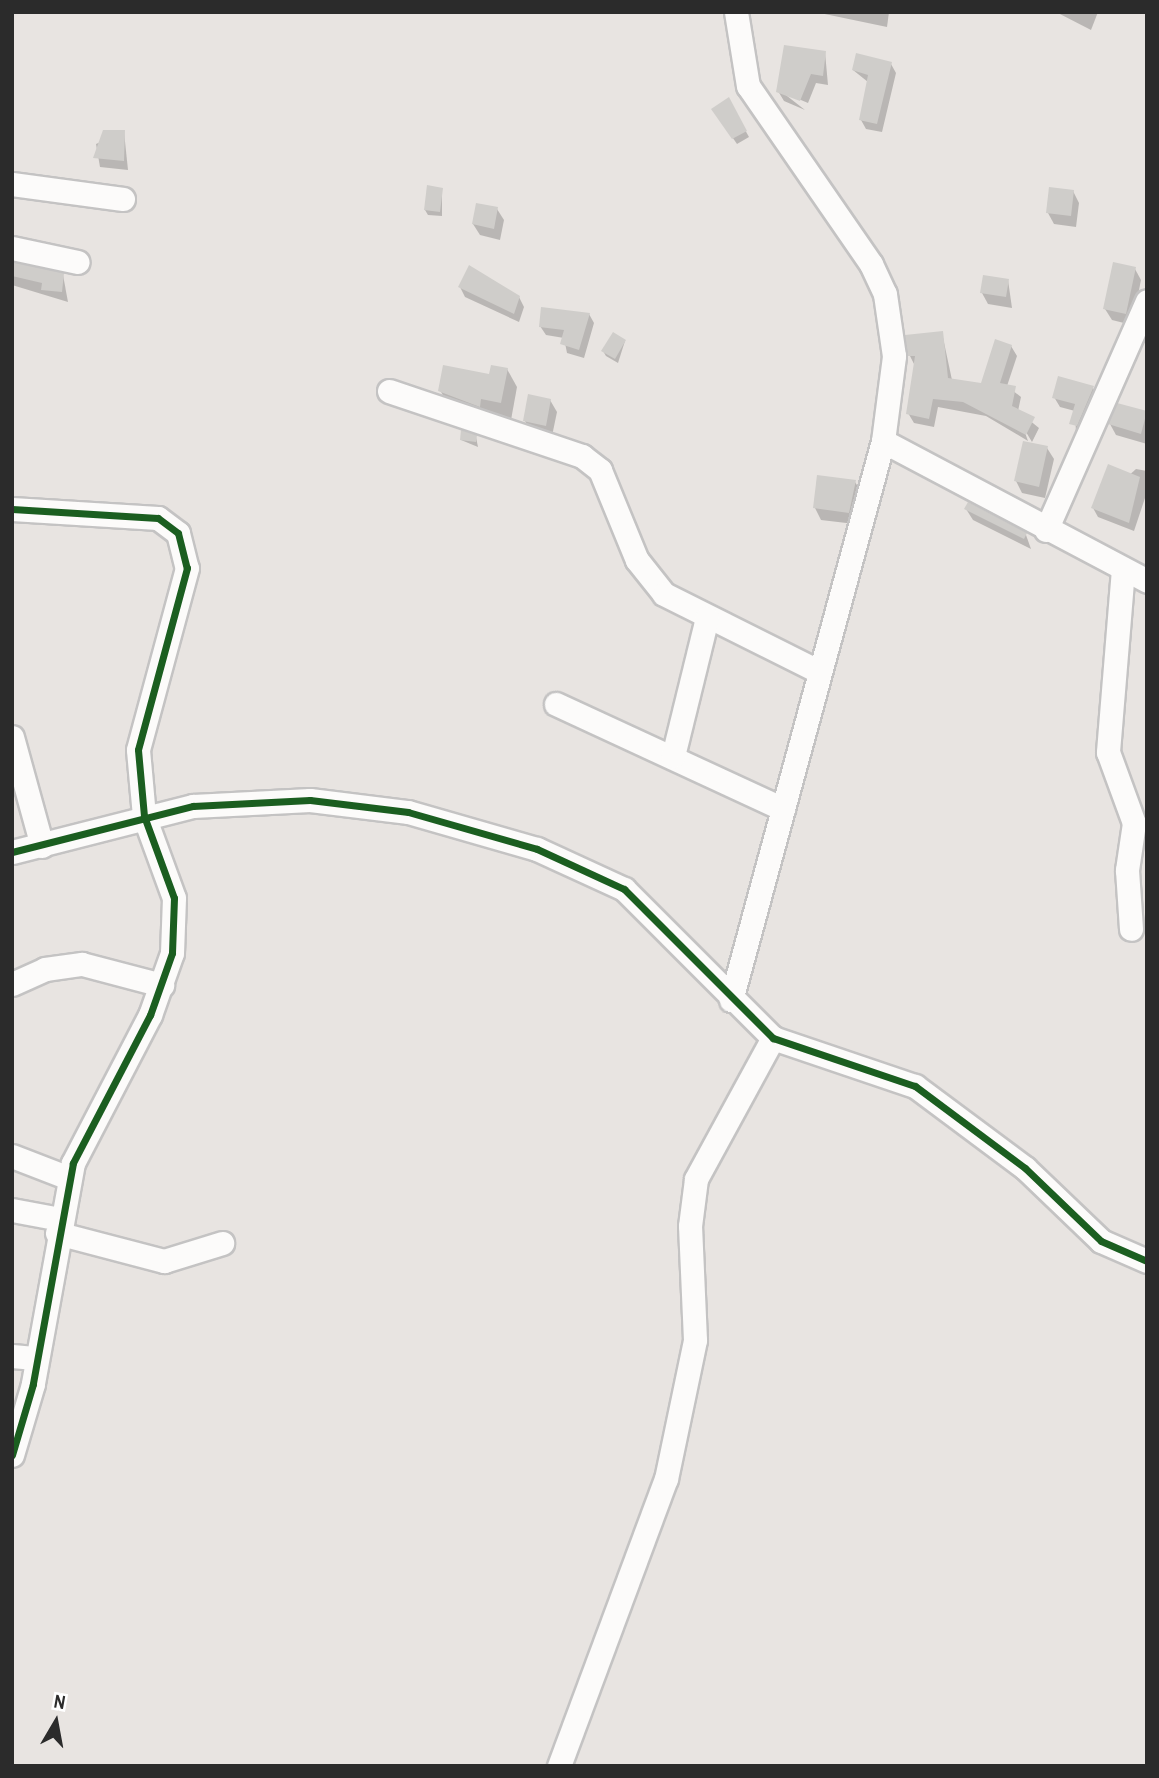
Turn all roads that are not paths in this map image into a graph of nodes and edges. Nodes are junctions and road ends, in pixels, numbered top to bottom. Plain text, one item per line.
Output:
1 (736, 12) edge
2 (12, 184) edge
3 (123, 199) dead end
4 (12, 248) edge
5 (78, 262) dead end
6 (1147, 301) edge
7 (389, 391) dead end
8 (883, 442) junction
9 (12, 509) edge
10 (1046, 530) junction
11 (1123, 569) junction
12 (1147, 581) edge
13 (707, 618) junction
14 (820, 672) junction
15 (555, 704) dead end
16 (12, 737) edge
17 (673, 756) junction
18 (783, 809) junction
19 (144, 816) junction
20 (42, 846) junction
21 (12, 852) edge
22 (1131, 929) dead end
23 (12, 984) edge
24 (162, 985) junction
25 (731, 1000) junction
26 (773, 1038) junction
27 (12, 1156) edge
28 (69, 1178) junction
29 (12, 1210) edge
30 (59, 1226) junction
31 (222, 1244) dead end
32 (1147, 1261) edge
33 (12, 1356) edge
34 (37, 1358) junction
35 (12, 1455) edge
36 (559, 1766) edge

1 - 8 street
2 - 3 street
4 - 5 street
6 - 10 street
7 - 13 street
8 - 10 street
8 - 14 street
9 - 19 street
10 - 11 street
11 - 12 street
11 - 22 street
13 - 14 street
13 - 17 street
14 - 18 street
15 - 17 street
16 - 20 street
17 - 18 street
18 - 25 street
19 - 20 street
19 - 24 street
19 - 25 street
20 - 21 street
23 - 24 street
24 - 28 street
25 - 26 street
26 - 32 street
26 - 36 street
27 - 28 street
28 - 30 street
29 - 30 street
30 - 31 street
30 - 34 street
33 - 34 street
34 - 35 street

